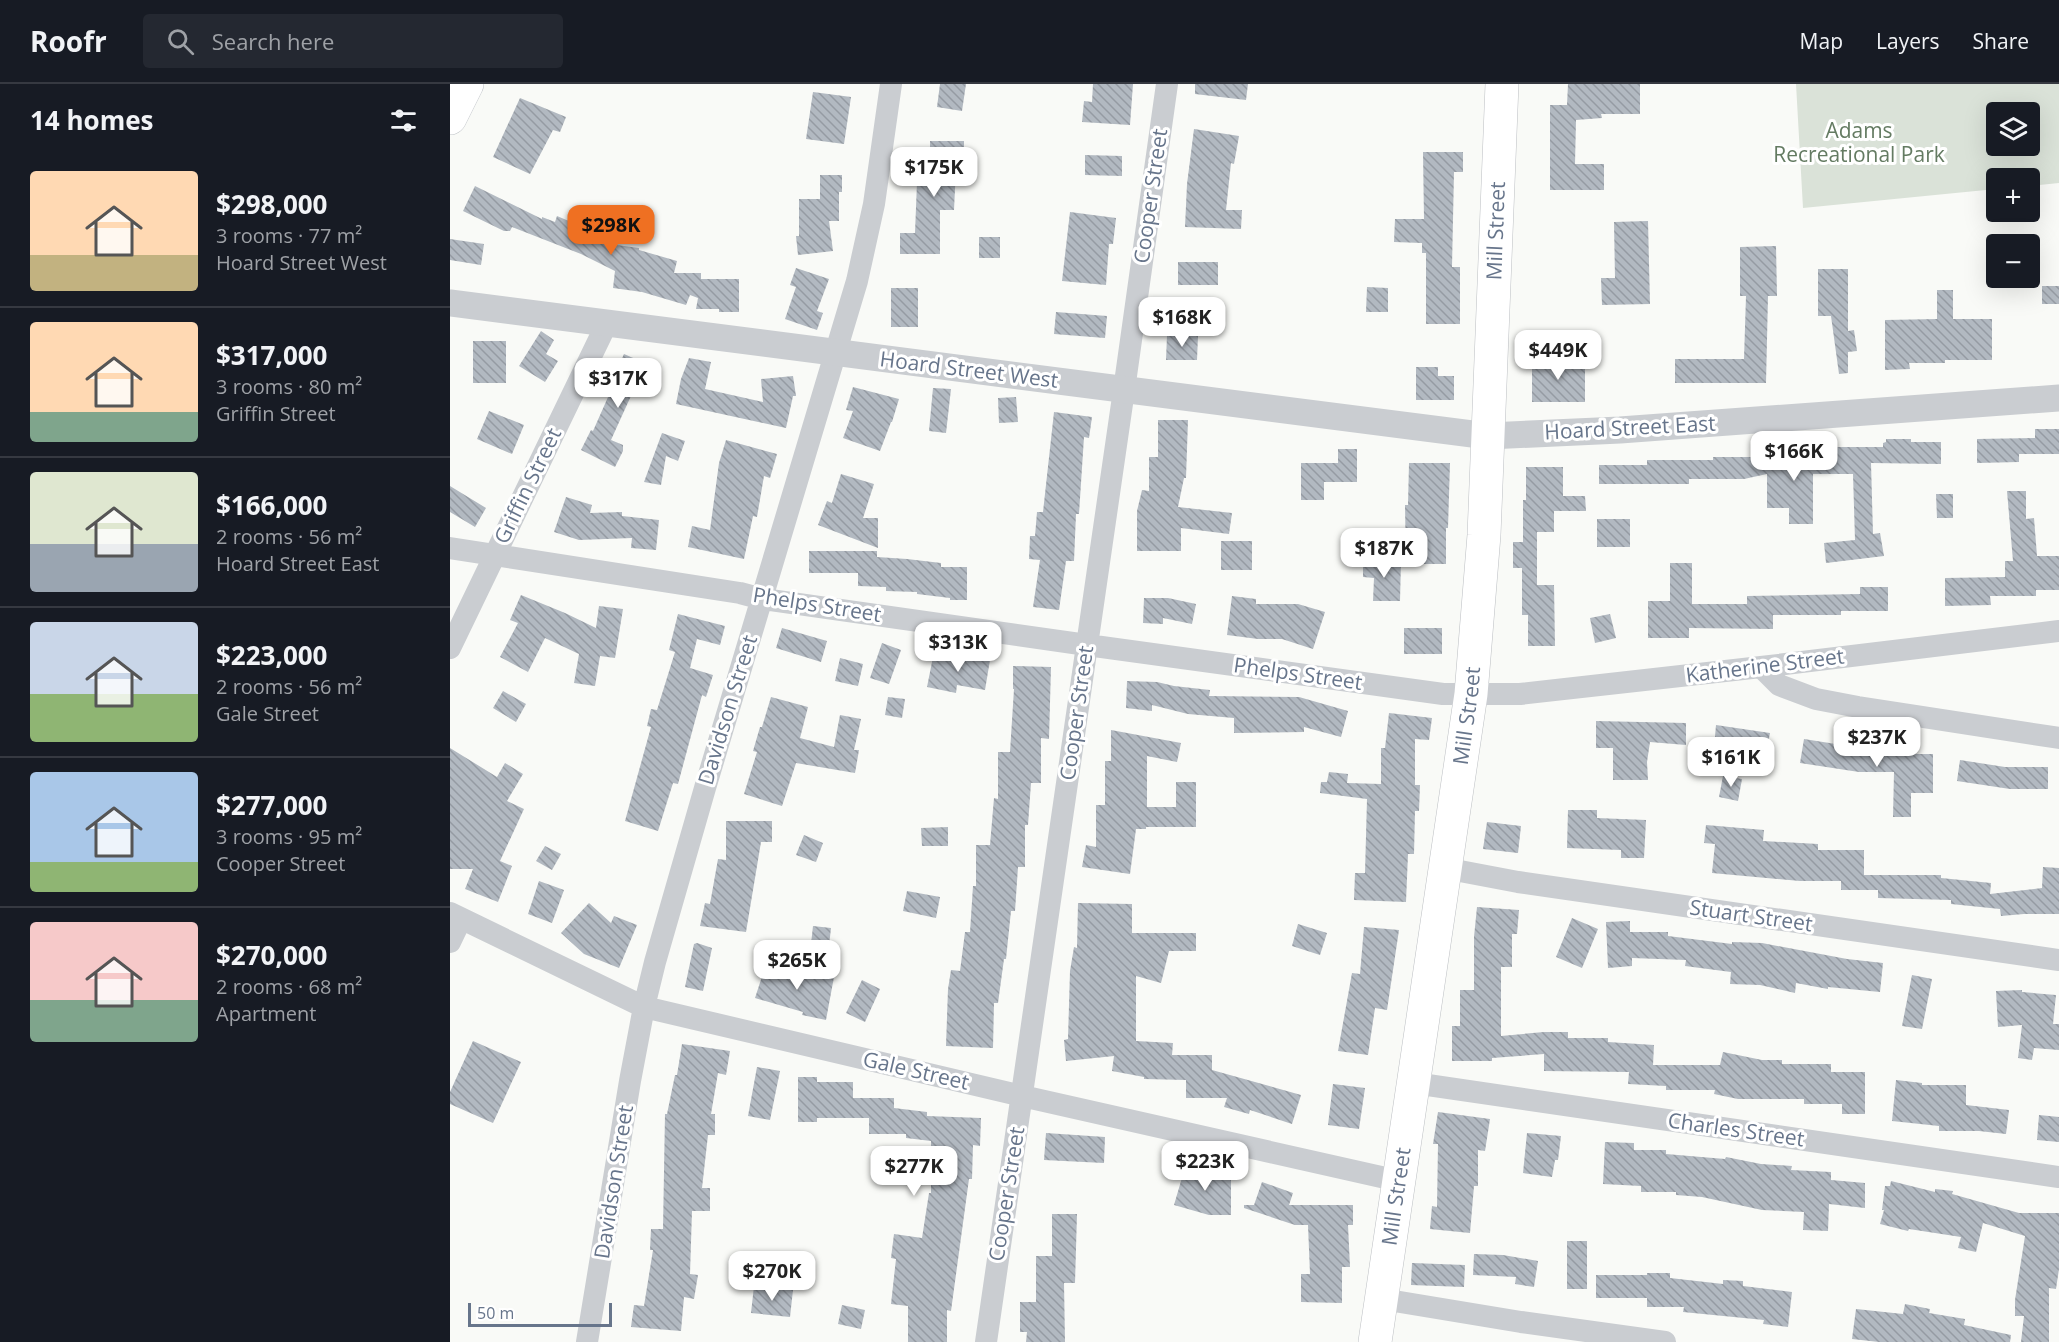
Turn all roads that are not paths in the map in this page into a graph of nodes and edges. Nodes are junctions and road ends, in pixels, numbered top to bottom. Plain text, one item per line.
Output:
1 (467, 84) edge
2 (891, 84) edge
3 (1167, 84) edge
4 (1502, 84) edge
5 (450, 118) edge
6 (450, 303) edge
7 (607, 323) junction
8 (836, 352) junction
9 (1124, 390) junction
10 (2059, 398) edge
11 (1488, 436) junction
12 (450, 548) edge
13 (495, 554) junction
14 (763, 598) junction
15 (2059, 631) edge
16 (1087, 645) junction
17 (450, 648) edge
18 (1761, 667) junction
19 (1471, 694) junction
20 (2059, 738) edge
21 (1444, 868) junction
22 (456, 916) edge
23 (450, 942) edge
24 (2059, 960) edge
25 (644, 1007) junction
26 (1414, 1083) junction
27 (1022, 1096) junction
28 (2059, 1178) edge
29 (1399, 1181) junction
30 (1382, 1299) junction
31 (587, 1342) edge
32 (986, 1342) edge
33 (1375, 1342) edge
34 (1665, 1342) edge

1 - 5 main road
2 - 8 street, Davidson Street
3 - 9 street, Cooper Street
4 - 11 main road, Mill Street
6 - 7 street, Hoard Street West
7 - 8 street, Hoard Street West
7 - 13 street, Griffin Street
8 - 9 street, Hoard Street West
8 - 14 street, Davidson Street
9 - 11 street, Hoard Street West
9 - 16 street, Cooper Street
10 - 11 street, Hoard Street East
11 - 19 main road, Mill Street
12 - 13 street, Phelps Street
13 - 14 street, Phelps Street
13 - 17 street, Griffin Street
14 - 16 street, Phelps Street
14 - 25 street, Davidson Street
15 - 18 street, Katherine Street
16 - 19 street, Phelps Street
16 - 27 street, Cooper Street
18 - 19 street, Katherine Street
18 - 20 street
19 - 21 main road, Mill Street
21 - 24 street, Stuart Street
21 - 26 main road, Mill Street
22 - 23 street
22 - 25 street, Gale Street
25 - 27 street, Gale Street
25 - 31 street, Davidson Street
26 - 28 street, Charles Street
26 - 29 main road, Mill Street
27 - 29 street, Gale Street
27 - 32 street, Cooper Street
29 - 30 main road, Mill Street
30 - 33 main road, Mill Street
30 - 34 street

